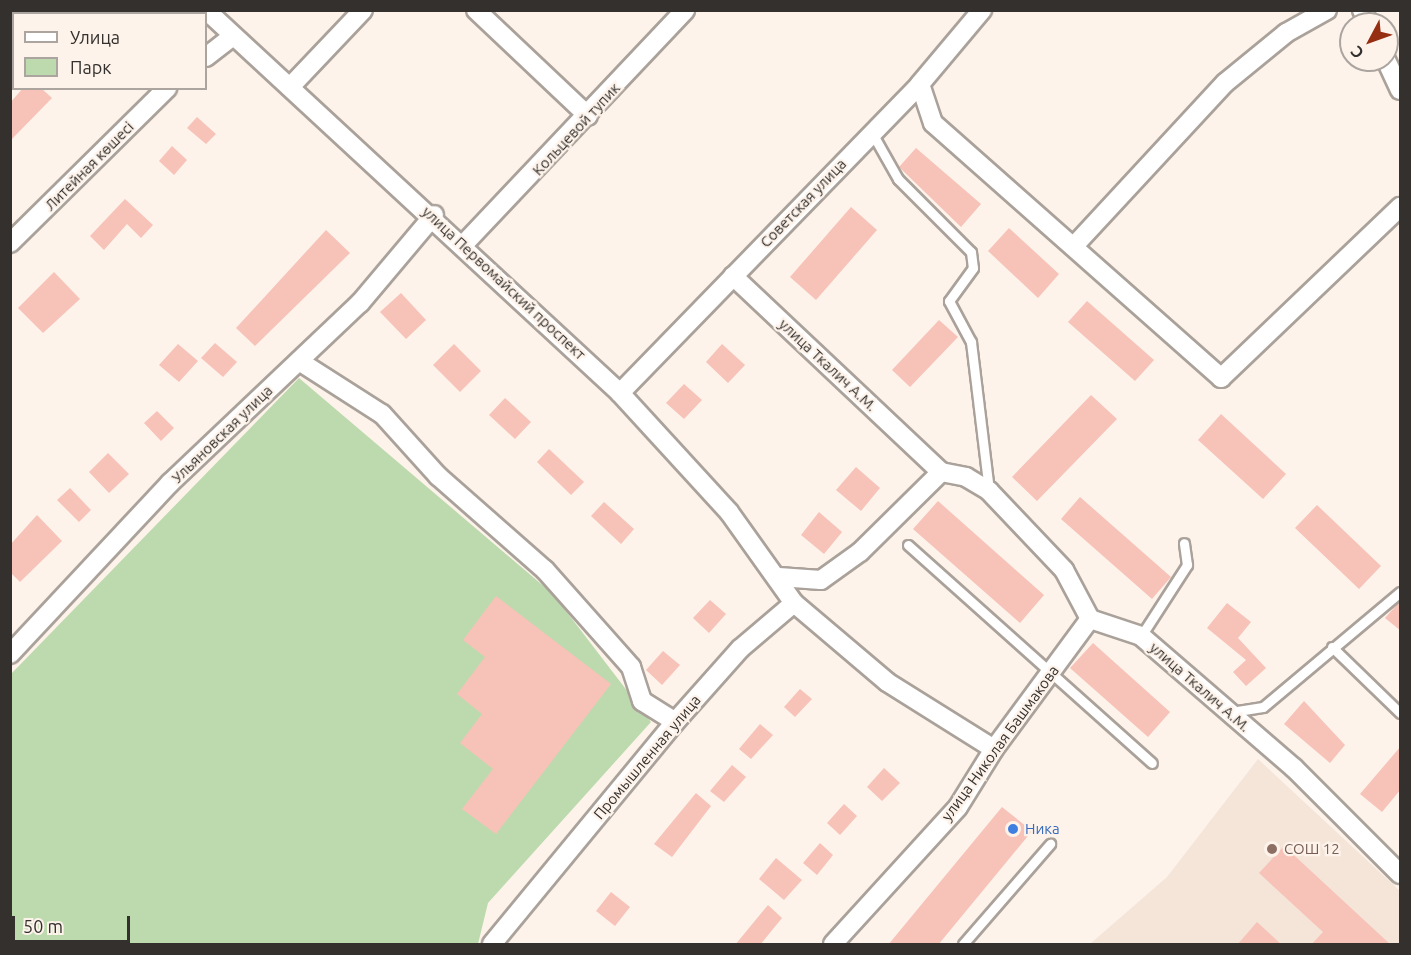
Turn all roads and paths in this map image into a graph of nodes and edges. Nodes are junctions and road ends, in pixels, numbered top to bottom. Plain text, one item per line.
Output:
1 (206, 10) edge
2 (363, 10) edge
3 (476, 10) edge
4 (686, 10) edge
5 (982, 10) edge
6 (1327, 10) edge
7 (233, 36) junction
8 (207, 56) edge
9 (1392, 72) edge
10 (920, 84) junction
11 (290, 87) junction
12 (165, 90) edge
13 (1401, 90) edge
14 (588, 116) junction
15 (872, 133) junction
16 (1401, 207) edge
17 (434, 215) junction
18 (10, 243) edge
19 (464, 244) junction
20 (1074, 246) junction
21 (733, 276) junction
22 (299, 361) junction
23 (621, 393) junction
24 (941, 472) junction
25 (989, 491) junction
26 (1184, 543) dead end
27 (908, 545) dead end
28 (779, 577) junction
29 (1401, 592) edge
30 (794, 603) junction
31 (1090, 619) junction
32 (1141, 636) junction
33 (1332, 647) junction
34 (10, 654) edge
35 (1050, 673) junction
36 (1228, 713) junction
37 (1401, 713) edge
38 (675, 722) junction
39 (994, 749) junction
40 (1152, 763) dead end
41 (1050, 844) dead end
42 (1401, 874) edge
43 (492, 945) edge
44 (833, 945) edge
45 (963, 945) edge

1 - 7 street, улица Первомайский проспект
2 - 11 street
3 - 14 street
4 - 14 street, Кольцевой тупик
5 - 10 street, Советская улица
6 - 20 street
7 - 8 street
7 - 11 street, улица Первомайский проспект
9 - 13 street
10 - 15 street, Советская улица
10 - 20 street
11 - 17 street, улица Первомайский проспект
12 - 18 street, Литейная көшесі
14 - 19 street, Кольцевой тупик
15 - 21 street, Советская улица
15 - 25 lane
16 - 20 street
17 - 19 street, улица Первомайский проспект
17 - 22 street, Ульяновская улица
19 - 23 street, улица Первомайский проспект
21 - 23 street, Советская улица
21 - 24 street, улица Ткалич А.М.
22 - 34 street, Ульяновская улица
22 - 38 street
23 - 28 street, улица Первомайский проспект
24 - 25 street, улица Ткалич А.М.
24 - 28 street
25 - 31 street, улица Ткалич А.М.
26 - 32 lane
27 - 35 lane
28 - 30 street
29 - 33 lane
30 - 38 street, Промышленная улица
30 - 39 street
31 - 32 street, улица Ткалич А.М.
31 - 35 street, улица Николая Башмакова
32 - 36 street, улица Ткалич А.М.
33 - 36 lane
33 - 37 lane
35 - 39 street, улица Николая Башмакова
35 - 40 lane
36 - 42 street, улица Ткалич А.М.
38 - 43 street, Промышленная улица
39 - 44 street, улица Николая Башмакова
41 - 45 lane

